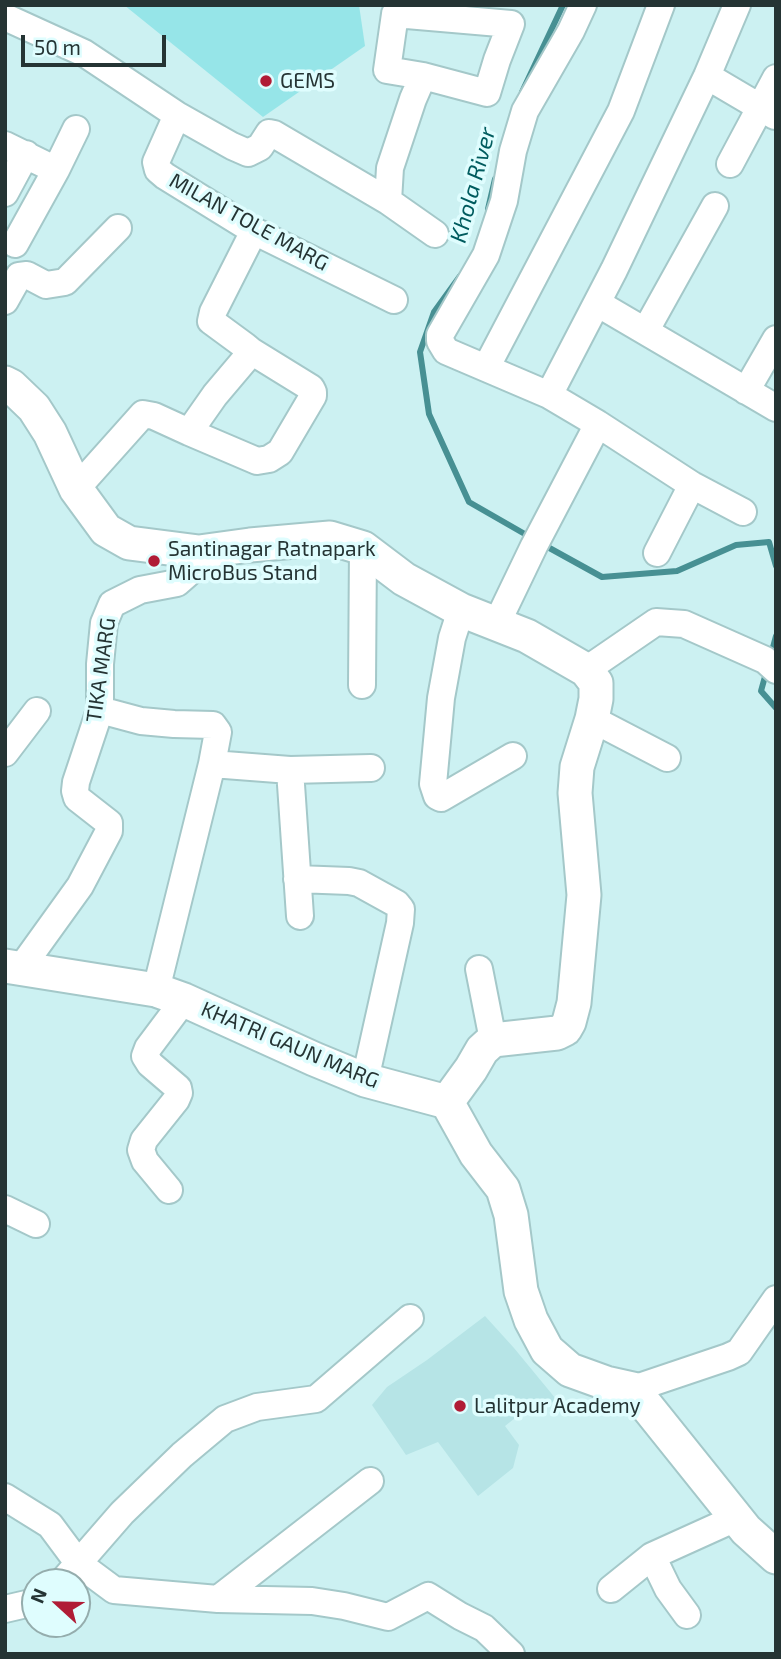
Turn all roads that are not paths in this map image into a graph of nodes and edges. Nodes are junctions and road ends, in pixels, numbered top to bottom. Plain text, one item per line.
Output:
1 (583, 5) edge
2 (661, 5) edge
3 (737, 5) edge
4 (9, 27) edge
5 (423, 76) junction
6 (707, 76) junction
7 (776, 78) edge
8 (768, 111) edge
9 (177, 116) junction
10 (76, 129) dead end
11 (15, 149) edge
12 (730, 164) dead end
13 (56, 170) junction
14 (5, 193) edge
15 (388, 201) junction
16 (715, 206) dead end
17 (118, 228) dead end
18 (254, 231) junction
19 (436, 234) dead end
20 (15, 244) dead end
21 (394, 300) dead end
22 (5, 301) edge
23 (597, 303) junction
24 (646, 330) junction
25 (776, 339) edge
26 (251, 351) junction
27 (485, 368) junction
28 (5, 383) edge
29 (746, 391) junction
30 (549, 395) junction
31 (776, 408) edge
32 (598, 424) junction
33 (189, 432) junction
34 (692, 485) junction
35 (76, 488) junction
36 (743, 512) dead end
37 (363, 548) junction
38 (199, 552) junction
39 (657, 553) dead end
40 (461, 610) junction
41 (496, 625) junction
42 (586, 670) junction
43 (776, 670) edge
44 (362, 685) dead end
45 (37, 710) dead end
46 (100, 710) junction
47 (592, 719) junction
48 (5, 753) edge
49 (513, 756) dead end
50 (667, 758) dead end
51 (212, 764) junction
52 (370, 768) dead end
53 (290, 770) junction
54 (297, 878) junction
55 (300, 916) dead end
56 (13, 967) edge
57 (479, 969) dead end
58 (170, 995) junction
59 (494, 1040) junction
60 (365, 1080) junction
61 (447, 1102) junction
62 (169, 1191) dead end
63 (5, 1209) edge
64 (36, 1224) dead end
65 (776, 1299) edge
66 (410, 1318) dead end
67 (619, 1386) junction
68 (370, 1481) dead end
69 (5, 1497) edge
70 (736, 1518) junction
71 (652, 1556) junction
72 (776, 1557) edge
73 (68, 1568) edge
74 (74, 1568) edge
75 (91, 1581) edge
76 (611, 1589) dead end
77 (218, 1599) junction
78 (687, 1615) dead end
79 (511, 1654) edge

1 - 27 street
2 - 27 street
3 - 6 street
4 - 9 street
5 - 5 street
5 - 15 street
6 - 8 street
6 - 23 street
7 - 8 street
8 - 12 street
9 - 15 street
9 - 18 street, MILAN TOLE MARG
10 - 13 street
11 - 13 street
11 - 14 street
13 - 20 street
15 - 19 street
16 - 24 street
17 - 22 street
18 - 21 street, MILAN TOLE MARG
18 - 26 street
23 - 24 street
23 - 30 street
24 - 29 street
25 - 29 street
26 - 33 street
26 - 33 street
27 - 30 street
28 - 35 main road
29 - 31 street
30 - 32 street
32 - 34 street
32 - 41 street
33 - 35 street
34 - 36 street
34 - 39 street
35 - 38 main road
37 - 38 main road
37 - 40 main road
37 - 44 street
38 - 46 street, TIKA MARG
40 - 41 main road
40 - 49 street
41 - 42 main road
42 - 43 street
42 - 47 main road
45 - 48 street
46 - 51 street
46 - 56 street, TIKA MARG
47 - 50 street
47 - 59 main road
51 - 53 street
51 - 58 street
52 - 53 street
53 - 54 street
54 - 55 street
54 - 60 street
56 - 58 main road, KHATRI GAUN MARG
57 - 59 street
58 - 60 main road, KHATRI GAUN MARG
58 - 62 street
59 - 61 main road
60 - 61 main road, KHATRI GAUN MARG
61 - 67 main road
63 - 64 street
65 - 67 street
66 - 74 street
67 - 70 main road
68 - 77 street
69 - 73 street
70 - 71 street
70 - 72 main road
71 - 76 street
71 - 78 street
75 - 77 street
77 - 79 street

